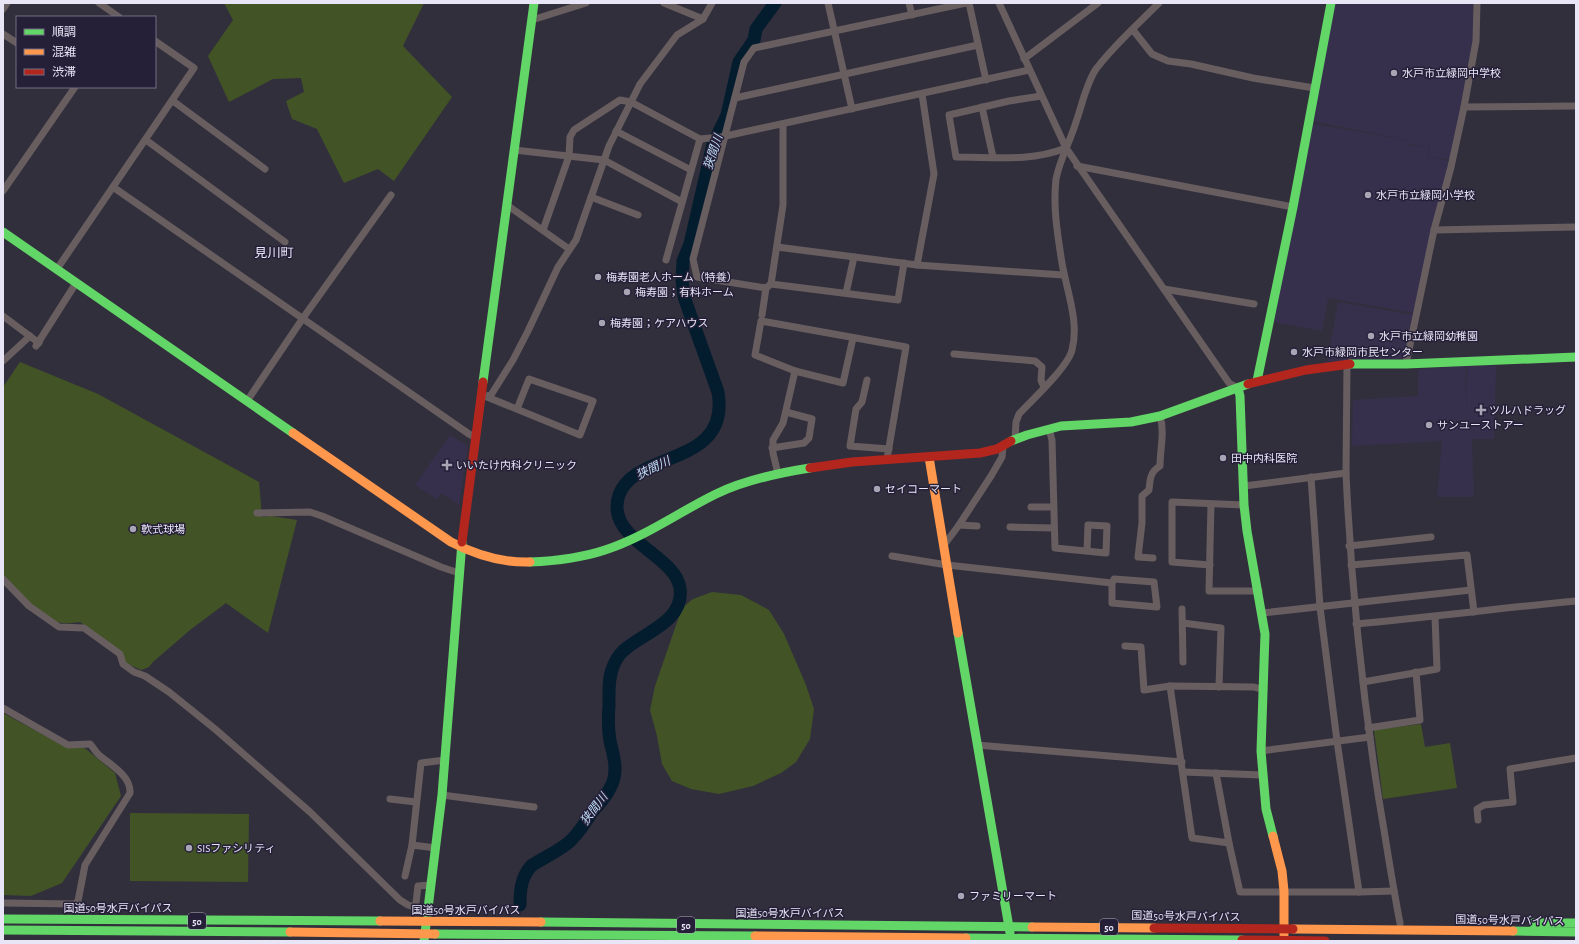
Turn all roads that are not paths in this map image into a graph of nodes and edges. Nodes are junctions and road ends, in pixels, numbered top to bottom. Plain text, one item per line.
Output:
1 (7, 3) edge
2 (99, 3) edge
3 (534, 3) edge
4 (586, 3) edge
5 (664, 3) edge
6 (712, 3) edge
7 (828, 3) edge
8 (909, 3) edge
9 (968, 3) edge
10 (999, 3) edge
11 (1098, 3) edge
12 (1159, 3) edge
13 (1331, 3) edge
14 (1477, 3) edge
15 (3, 9) edge
16 (912, 15) junction
17 (117, 16) edge
18 (703, 19) junction
19 (532, 20) junction
20 (1133, 30) junction
21 (835, 31) junction
22 (3, 34) edge
23 (16, 42) edge
24 (156, 42) edge
25 (978, 45) junction
26 (1024, 59) junction
27 (1029, 70) junction
28 (844, 74) junction
29 (986, 80) junction
30 (74, 88) edge
31 (1314, 88) junction
32 (922, 94) junction
33 (1041, 96) junction
34 (735, 98) junction
35 (172, 101) junction
36 (631, 102) junction
37 (1576, 106) edge
38 (982, 107) junction
39 (1464, 107) junction
40 (852, 109) junction
41 (783, 124) junction
42 (616, 130) junction
43 (723, 137) junction
44 (703, 139) junction
45 (146, 140) junction
46 (1066, 148) junction
47 (514, 150) junction
48 (570, 156) junction
49 (993, 157) junction
50 (604, 160) junction
51 (1077, 166) junction
52 (265, 169) dead end
53 (691, 170) junction
54 (113, 187) junction
55 (3, 191) edge
56 (390, 195) dead end
57 (591, 197) junction
58 (682, 202) junction
59 (507, 205) junction
60 (1293, 207) junction
61 (638, 215) dead end
62 (1576, 227) edge
63 (542, 230) junction
64 (1434, 230) junction
65 (3, 232) edge
66 (285, 242) dead end
67 (777, 248) junction
68 (569, 249) junction
69 (854, 257) junction
70 (666, 260) dead end
71 (904, 263) junction
72 (917, 265) junction
73 (57, 269) junction
74 (1063, 275) junction
75 (76, 282) junction
76 (769, 286) junction
77 (1164, 289) junction
78 (846, 293) junction
79 (1254, 304) dead end
80 (762, 315) dead end
81 (3, 316) edge
82 (303, 318) junction
83 (30, 336) junction
84 (853, 338) junction
85 (954, 354) dead end
86 (1576, 357) edge
87 (3, 361) edge
88 (1347, 364) junction
89 (1406, 364) junction
90 (795, 371) junction
91 (866, 380) dead end
92 (1257, 382) junction
93 (1044, 387) junction
94 (1238, 388) junction
95 (484, 397) junction
96 (247, 401) junction
97 (517, 409) junction
98 (786, 412) junction
99 (1160, 416) junction
100 (1049, 429) junction
101 (475, 438) junction
102 (1015, 439) junction
103 (1003, 446) junction
104 (772, 448) junction
105 (889, 449) junction
106 (930, 457) junction
107 (887, 459) junction
108 (1346, 473) junction
109 (778, 474) junction
110 (1311, 477) junction
111 (1244, 486) junction
112 (1211, 504) junction
113 (1244, 505) junction
114 (1031, 507) dead end
115 (1053, 507) junction
116 (257, 513) dead end
117 (959, 525) junction
118 (977, 526) dead end
119 (1010, 527) dead end
120 (1054, 528) junction
121 (1431, 537) dead end
122 (944, 545) junction
123 (1349, 546) junction
124 (461, 548) junction
125 (1087, 551) junction
126 (892, 556) dead end
127 (1153, 558) dead end
128 (947, 565) junction
129 (1210, 565) junction
130 (1351, 565) junction
131 (459, 573) junction
132 (3, 579) edge
133 (1112, 583) junction
134 (1471, 590) junction
135 (1259, 591) junction
136 (1576, 600) edge
137 (1354, 603) junction
138 (1320, 607) junction
139 (1182, 609) dead end
140 (1262, 612) junction
141 (1474, 612) junction
142 (1435, 617) junction
143 (1183, 623) junction
144 (1356, 624) junction
145 (1125, 646) dead end
146 (1183, 662) dead end
147 (1416, 672) junction
148 (1363, 682) junction
149 (1170, 686) junction
150 (1219, 687) junction
151 (1264, 690) junction
152 (3, 708) edge
153 (1368, 728) junction
154 (1370, 737) junction
155 (1337, 741) junction
156 (977, 745) junction
157 (1261, 751) junction
158 (1576, 758) edge
159 (445, 760) junction
160 (1182, 762) junction
161 (1183, 772) junction
162 (1216, 773) junction
163 (1262, 774) junction
164 (442, 795) junction
165 (390, 799) dead end
166 (416, 802) junction
167 (534, 807) dead end
168 (1478, 820) dead end
169 (1229, 843) junction
170 (412, 845) junction
171 (436, 848) junction
172 (406, 876) dead end
173 (430, 885) junction
174 (1394, 890) junction
175 (1284, 891) junction
176 (1359, 892) junction
177 (3, 903) edge
178 (3, 919) edge
179 (426, 921) junction
180 (1400, 923) junction
181 (1576, 923) edge
182 (1008, 927) junction
183 (1284, 929) junction
184 (3, 930) edge
185 (1576, 932) edge
186 (424, 938) edge
187 (543, 938) edge
188 (1011, 940) edge
189 (1181, 941) edge
190 (1285, 941) edge
191 (1325, 941) edge

1 - 15 street
2 - 17 street
3 - 19 main road
4 - 19 street
5 - 18 street
6 - 18 street
7 - 21 street
8 - 16 street
9 - 16 street
9 - 25 street
10 - 26 street
11 - 26 street
12 - 20 street
13 - 31 main road
14 - 39 street
16 - 21 street
18 - 36 street
19 - 47 main road
20 - 31 street
20 - 46 street
21 - 28 street
21 - 34 street
22 - 23 street
24 - 35 street
25 - 28 street
25 - 29 street
26 - 27 street
27 - 29 street
27 - 33 street
28 - 34 street
28 - 40 street
29 - 32 street
30 - 55 street
31 - 60 main road
32 - 40 street
32 - 72 street
33 - 38 street
33 - 46 street
34 - 43 street
35 - 45 street
35 - 52 street
36 - 42 street
36 - 44 street
36 - 48 street
37 - 39 street
38 - 49 street
38 - 49 street
39 - 64 street
40 - 41 street
41 - 43 street
41 - 67 street
42 - 50 street
42 - 53 street
43 - 44 street
43 - 76 street
44 - 53 street
45 - 54 street
45 - 66 street
46 - 49 street
46 - 51 street
46 - 74 street
47 - 48 street
47 - 59 main road
48 - 50 street
48 - 63 street
50 - 57 street
50 - 58 street
51 - 60 street
51 - 77 street
53 - 58 street
54 - 73 street
54 - 82 street
56 - 82 street
57 - 61 street
57 - 68 street
58 - 70 street
59 - 63 street
59 - 95 main road
60 - 92 main road
62 - 64 street
63 - 68 street
64 - 89 street
65 - 73 main road
67 - 69 street
67 - 76 street
68 - 95 street
69 - 71 street
69 - 78 street
71 - 72 street
71 - 78 street
72 - 74 street
73 - 75 main road
74 - 93 street
75 - 83 street
75 - 96 main road
76 - 78 street
76 - 80 street
77 - 79 street
77 - 94 street
81 - 83 street
82 - 96 street
82 - 101 street
83 - 87 street
84 - 90 street
84 - 90 street
84 - 105 street
85 - 93 street
86 - 89 main road
88 - 89 main road
88 - 92 main road
88 - 108 street
90 - 98 street
91 - 105 street
92 - 94 main road
93 - 102 street
94 - 99 main road
94 - 111 main road
95 - 97 street
95 - 101 main road
96 - 124 main road
97 - 97 street
98 - 104 street
98 - 104 street
99 - 100 main road
99 - 127 street
100 - 102 main road
100 - 115 street
101 - 124 main road
102 - 103 main road
103 - 106 main road
103 - 117 street
104 - 109 street
105 - 107 street
106 - 107 main road
106 - 122 main road
107 - 109 main road
108 - 110 street
108 - 123 street
109 - 124 main road
110 - 111 street
110 - 138 street
111 - 113 main road
112 - 113 street
112 - 129 street
112 - 129 street
113 - 135 main road
114 - 115 street
115 - 120 street
116 - 131 street
117 - 118 street
117 - 122 street
119 - 120 street
120 - 125 street
121 - 123 street
122 - 128 main road
123 - 130 street
124 - 131 main road
125 - 125 street
126 - 128 street
128 - 133 street
128 - 156 main road
129 - 135 street
130 - 134 street
130 - 137 street
131 - 159 main road
132 - 173 street
133 - 133 street
134 - 137 street
134 - 141 street
135 - 140 main road
136 - 141 street
137 - 138 street
137 - 144 street
138 - 140 street
138 - 155 street
139 - 143 street
140 - 151 main road
141 - 142 street
142 - 144 street
142 - 147 street
143 - 146 street
143 - 150 street
144 - 148 street
145 - 149 street
147 - 148 street
147 - 153 street
148 - 153 street
149 - 150 street
149 - 160 street
150 - 151 street
151 - 157 main road
152 - 177 street
153 - 154 street
154 - 155 street
154 - 174 street
155 - 157 street
155 - 176 street
156 - 160 street
156 - 182 main road
157 - 163 main road
158 - 168 street
159 - 164 main road
159 - 166 street
160 - 161 street
161 - 162 street
161 - 169 street
162 - 163 street
162 - 169 street
163 - 175 main road
164 - 167 street
164 - 171 main road
165 - 166 street
166 - 170 street
169 - 175 street
170 - 171 street
170 - 172 street
171 - 173 main road
173 - 179 main road
174 - 176 street
174 - 180 street
175 - 176 street
175 - 183 main road
178 - 179 main road, 国道50号水戸バイパス / 50
179 - 182 main road, 国道50号水戸バイパス / 50
179 - 186 main road
180 - 181 main road
180 - 183 main road
182 - 183 main road, 国道50号水戸バイパス / 50
182 - 188 main road
183 - 185 main road, 国道50号水戸バイパス / 50
183 - 190 main road
184 - 186 main road, 国道50号水戸バイパス / 50
186 - 187 main road, 国道50号水戸バイパス / 50
187 - 188 main road, 国道50号水戸バイパス / 50
188 - 189 main road, 国道50号水戸バイパス / 50
189 - 190 main road, 国道50号水戸バイパス / 50
190 - 191 main road, 国道50号水戸バイパス / 50

